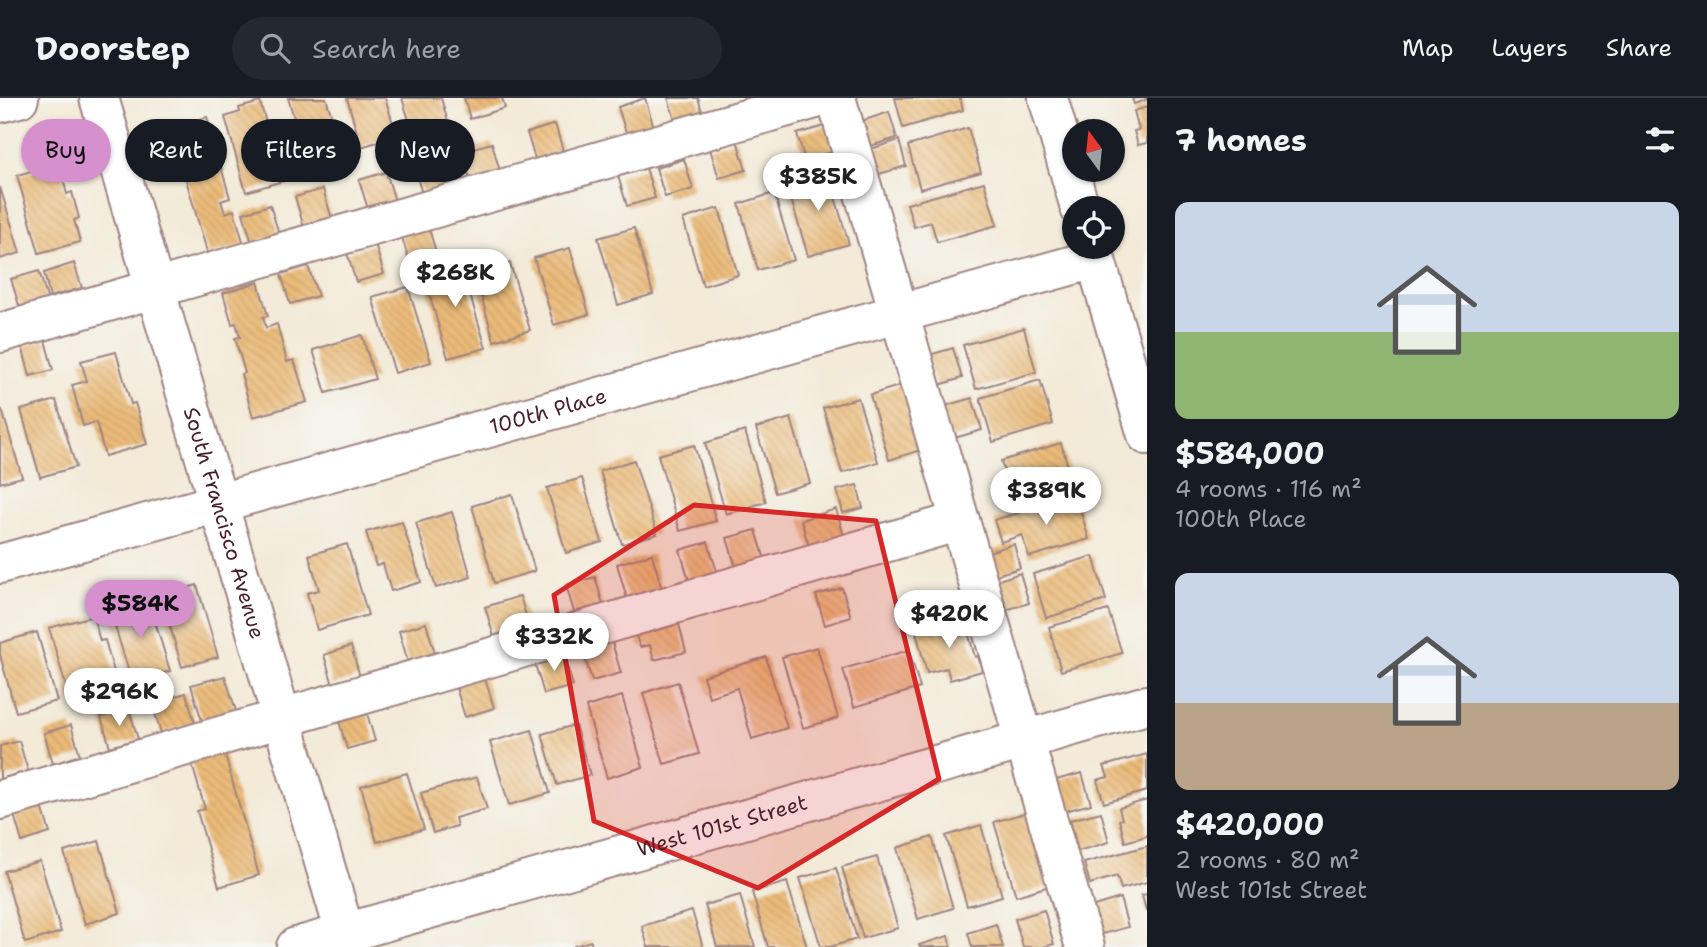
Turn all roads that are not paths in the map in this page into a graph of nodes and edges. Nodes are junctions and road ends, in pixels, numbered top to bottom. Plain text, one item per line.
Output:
1 (19, 98) edge
2 (99, 98) edge
3 (819, 98) edge
4 (836, 98) edge
5 (1048, 98) edge
6 (0, 103) edge
7 (1077, 196) edge
8 (1074, 259) edge
9 (1095, 259) edge
10 (155, 288) junction
11 (900, 314) junction
12 (0, 333) edge
13 (1147, 435) edge
14 (218, 502) junction
15 (960, 520) junction
16 (0, 564) edge
17 (1147, 705) edge
18 (282, 718) junction
19 (1024, 740) junction
20 (0, 800) edge
21 (347, 940) edge
22 (296, 947) edge
23 (1085, 947) edge

1 - 6 street
2 - 10 street, South Francisco Avenue
3 - 10 street
4 - 11 street
5 - 7 street
8 - 11 street, 100th Place
9 - 13 street
10 - 12 street
10 - 14 street, South Francisco Avenue
11 - 14 street, 100th Place
11 - 15 street
14 - 16 street, 100th Place
14 - 18 street, South Francisco Avenue
15 - 18 street
15 - 19 street
17 - 19 street, West 101st Street
18 - 20 street
18 - 21 street, South Francisco Avenue
19 - 21 street, West 101st Street
19 - 23 street
21 - 22 street, West 101st Street

